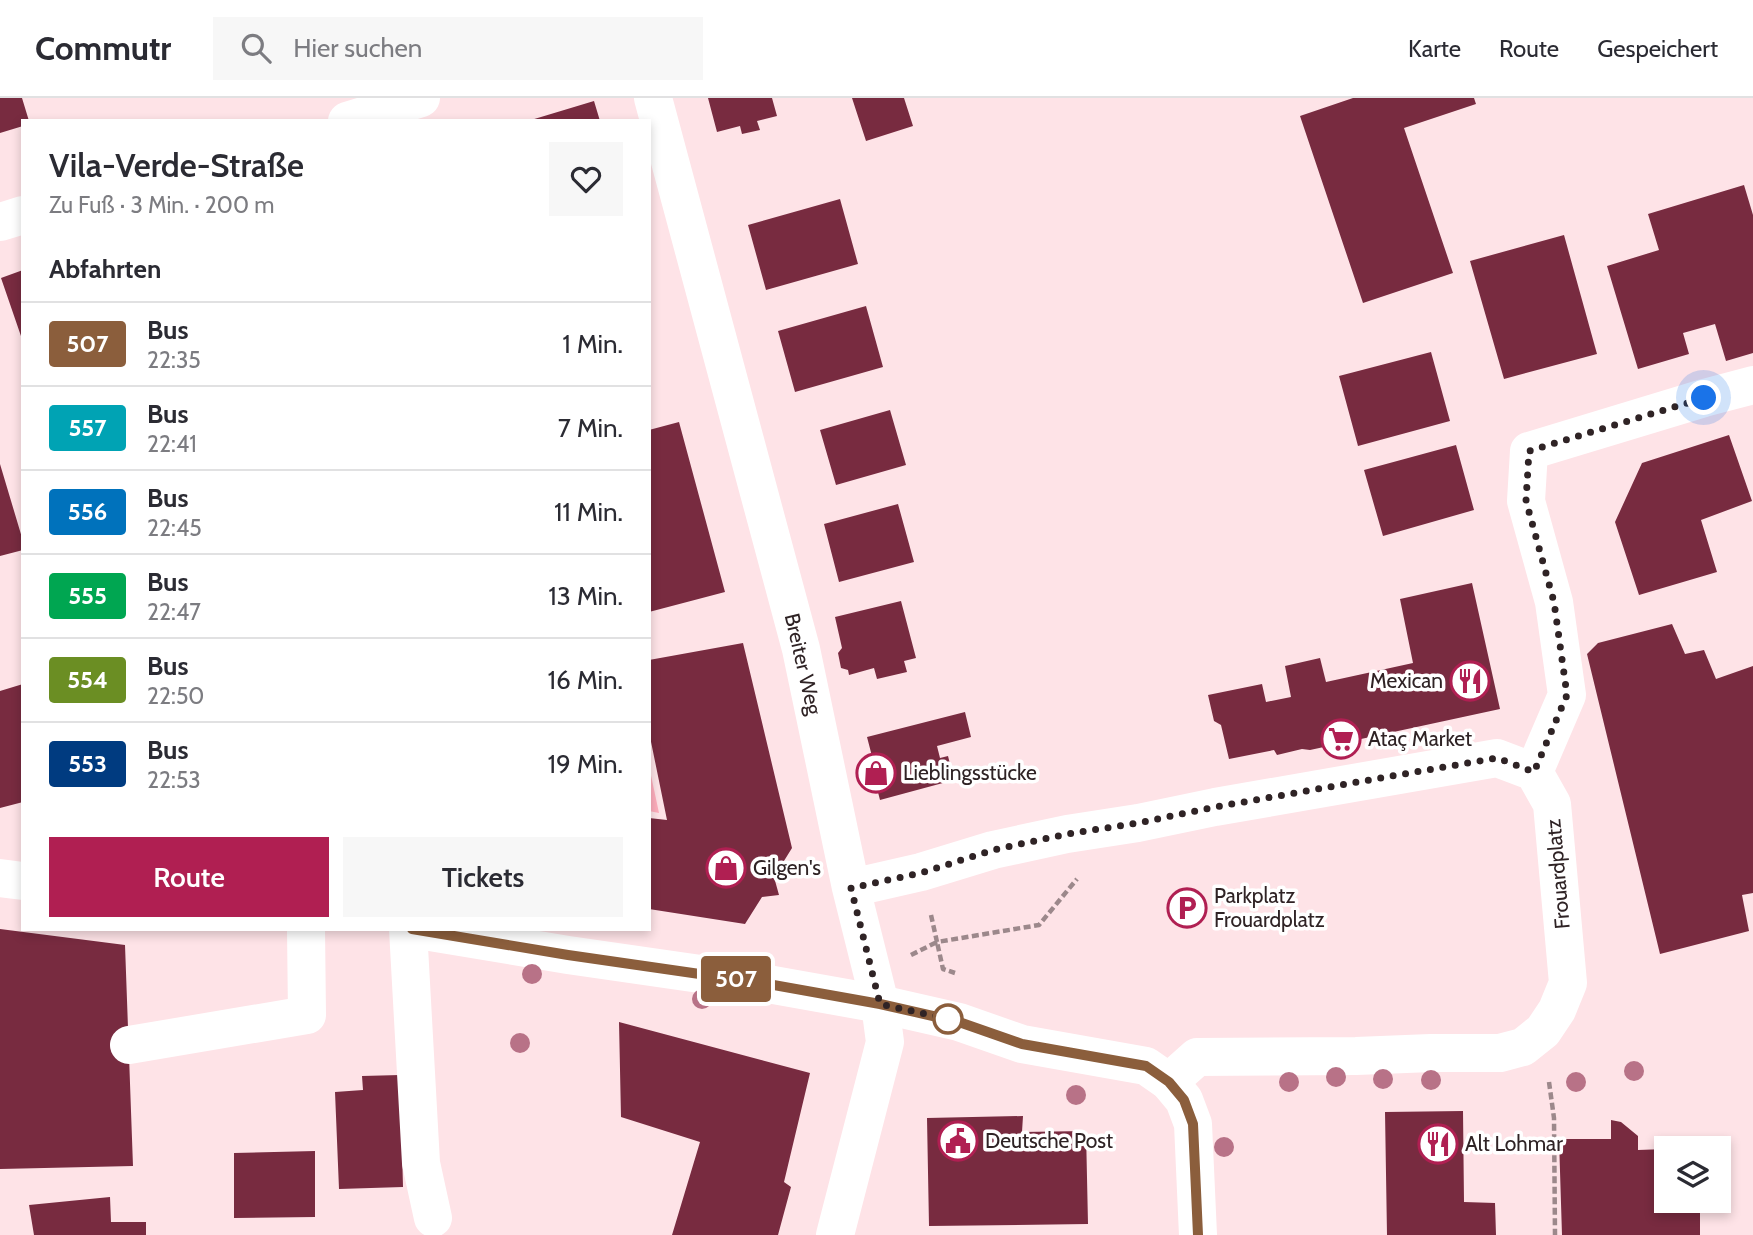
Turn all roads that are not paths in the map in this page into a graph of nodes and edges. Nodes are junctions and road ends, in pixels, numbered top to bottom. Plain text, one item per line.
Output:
1 (421, 98) edge
2 (653, 98) edge
3 (353, 119) edge
4 (21, 216) edge
5 (0, 222) edge
6 (1753, 385) edge
7 (1534, 772) junction
8 (0, 878) edge
9 (21, 881) edge
10 (851, 888) junction
11 (306, 931) edge
12 (410, 931) edge
13 (422, 931) edge
14 (880, 1004) junction
15 (129, 1045) dead end
16 (1169, 1082) junction
17 (433, 1218) dead end
18 (835, 1235) edge
19 (1198, 1235) edge

1 - 3 street
2 - 10 street, Breiter Weg
4 - 5 street
6 - 7 street
7 - 10 street
7 - 16 street, Frouardplatz
8 - 9 street
10 - 14 street, Breiter Weg
11 - 15 street
12 - 17 street
13 - 14 street
14 - 16 street
14 - 18 street, Breiter Weg
16 - 19 street

